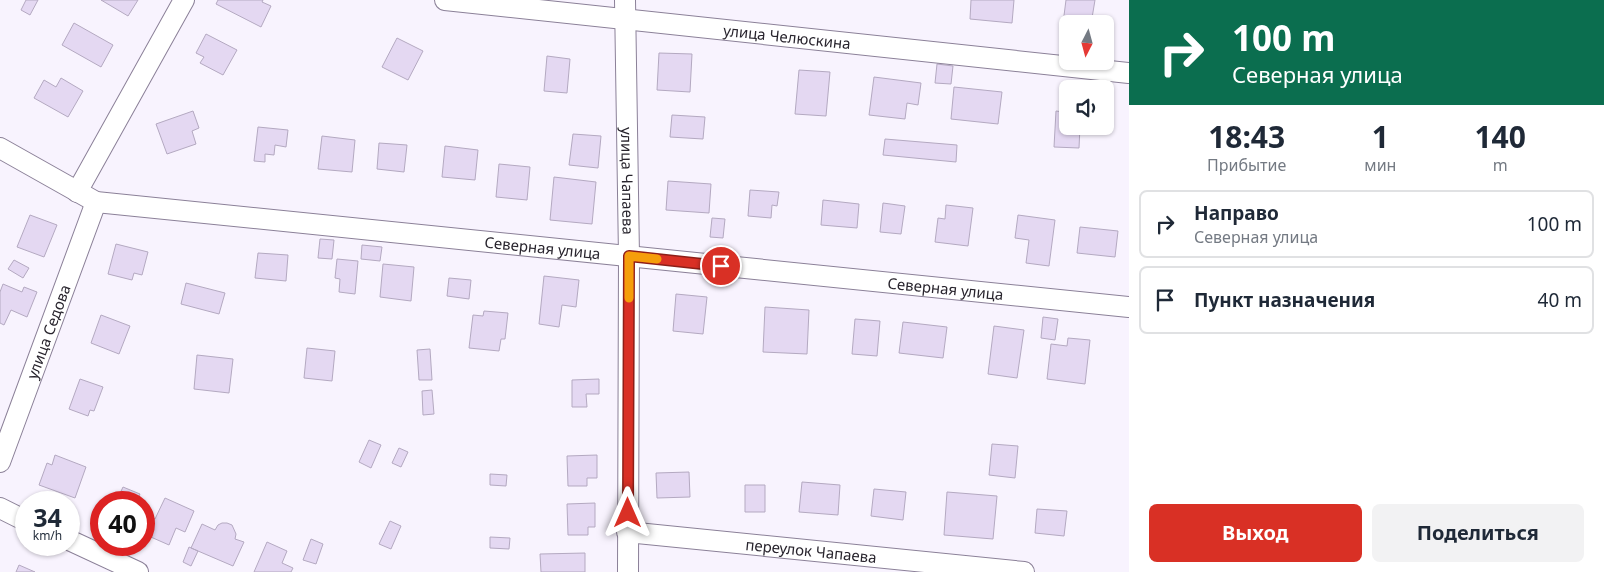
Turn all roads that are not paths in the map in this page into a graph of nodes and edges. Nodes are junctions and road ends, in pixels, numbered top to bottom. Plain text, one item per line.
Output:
1 (184, 0) edge
2 (445, 0) edge
3 (625, 10) edge
4 (1129, 73) edge
5 (0, 148) edge
6 (77, 192) junction
7 (96, 202) junction
8 (629, 256) junction
9 (1129, 307) edge
10 (0, 462) edge
11 (0, 508) edge
12 (15, 515) edge
13 (627, 532) junction
14 (80, 545) edge
15 (138, 572) edge
16 (628, 572) edge
17 (1024, 572) edge

1 - 6 street
2 - 3 street, улица Челюскина
3 - 4 street, улица Челюскина
3 - 8 street, улица Чапаева
5 - 6 street, Северная улица
6 - 7 street, Северная улица
7 - 8 street, Северная улица
7 - 10 street, улица Седова
8 - 9 street, Северная улица
8 - 13 street, улица Чапаева
11 - 12 street
13 - 16 street, улица Чапаева
13 - 17 street, переулок Чапаева
14 - 15 street

